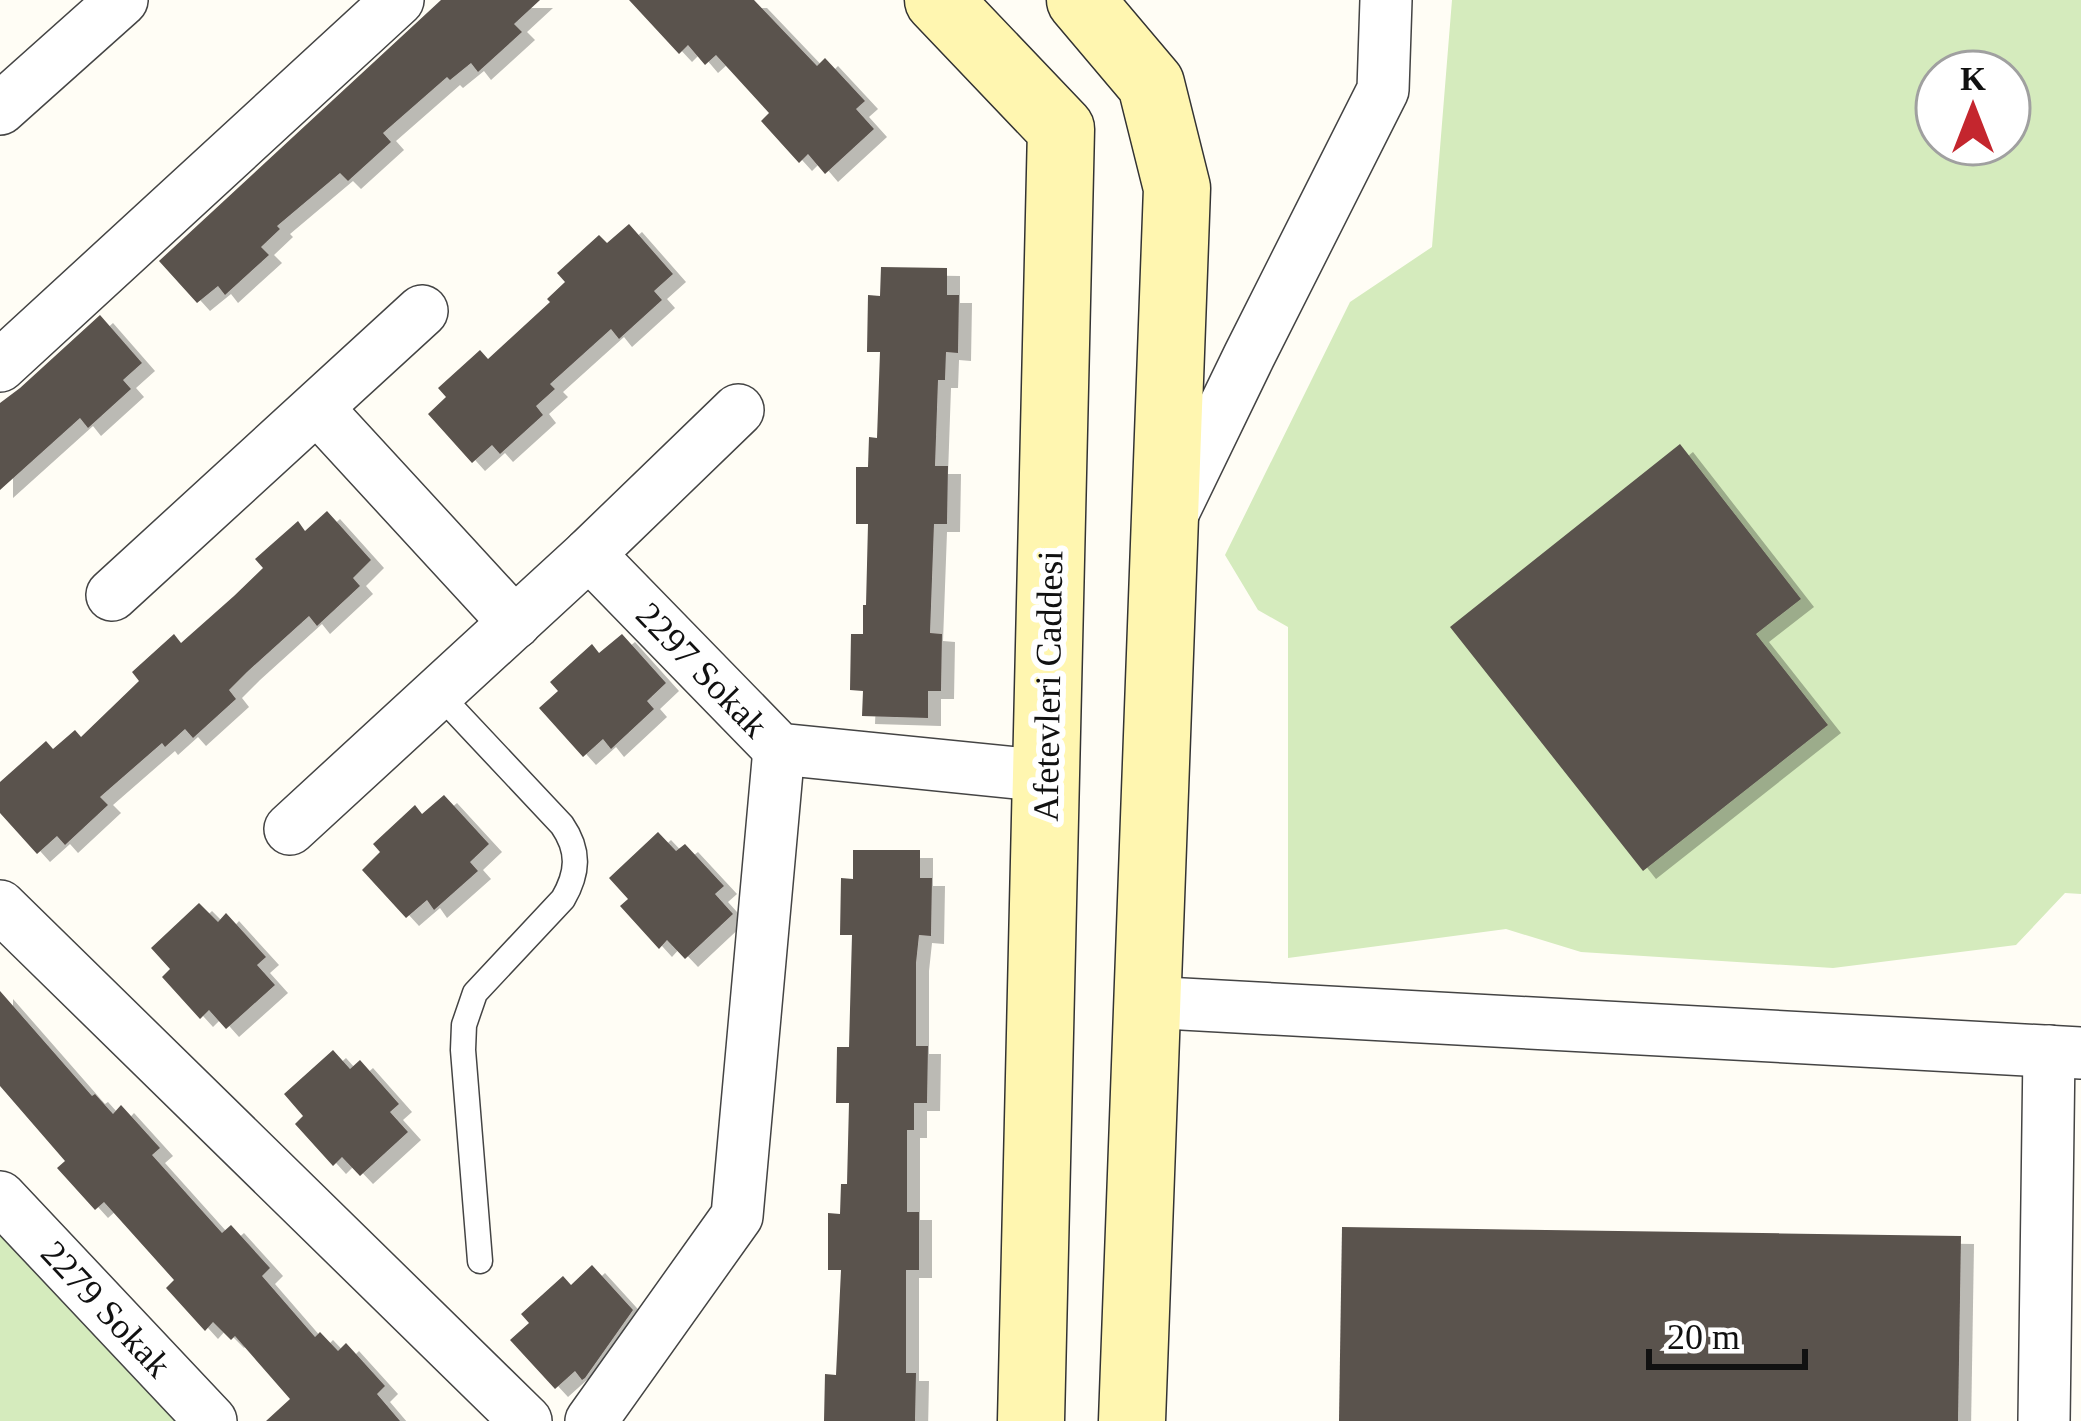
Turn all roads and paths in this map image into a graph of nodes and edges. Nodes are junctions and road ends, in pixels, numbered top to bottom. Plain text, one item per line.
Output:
1 (122, 0) edge
2 (398, 0) edge
3 (938, 0) edge
4 (1081, 0) edge
5 (1386, 0) edge
6 (0, 109) edge
7 (422, 311) dead end
8 (0, 366) edge
9 (318, 409) junction
10 (738, 410) dead end
11 (1163, 533) junction
12 (590, 554) junction
13 (112, 595) dead end
14 (515, 623) junction
15 (439, 693) junction
16 (779, 748) junction
17 (1046, 776) junction
18 (290, 829) dead end
19 (0, 906) edge
20 (1147, 1002) junction
21 (2065, 1052) edge
22 (0, 1197) edge
23 (480, 1261) dead end
24 (211, 1421) edge
25 (526, 1421) edge
26 (591, 1421) edge
27 (1030, 1421) edge
28 (1132, 1421) edge
29 (2044, 1421) edge

1 - 6 street
2 - 8 street
3 - 17 street, Afetevleri Caddesi
4 - 11 street
5 - 11 street
7 - 9 street
9 - 13 street
9 - 14 street
10 - 12 street
11 - 20 street
12 - 14 street
12 - 16 street, 2297 Sokak
14 - 15 street
15 - 18 street
15 - 23 lane
16 - 17 street, 2297 Sokak
16 - 26 street
17 - 27 street, Afetevleri Caddesi
19 - 25 street
20 - 21 street
20 - 28 street
21 - 29 street
22 - 24 street, 2279 Sokak

